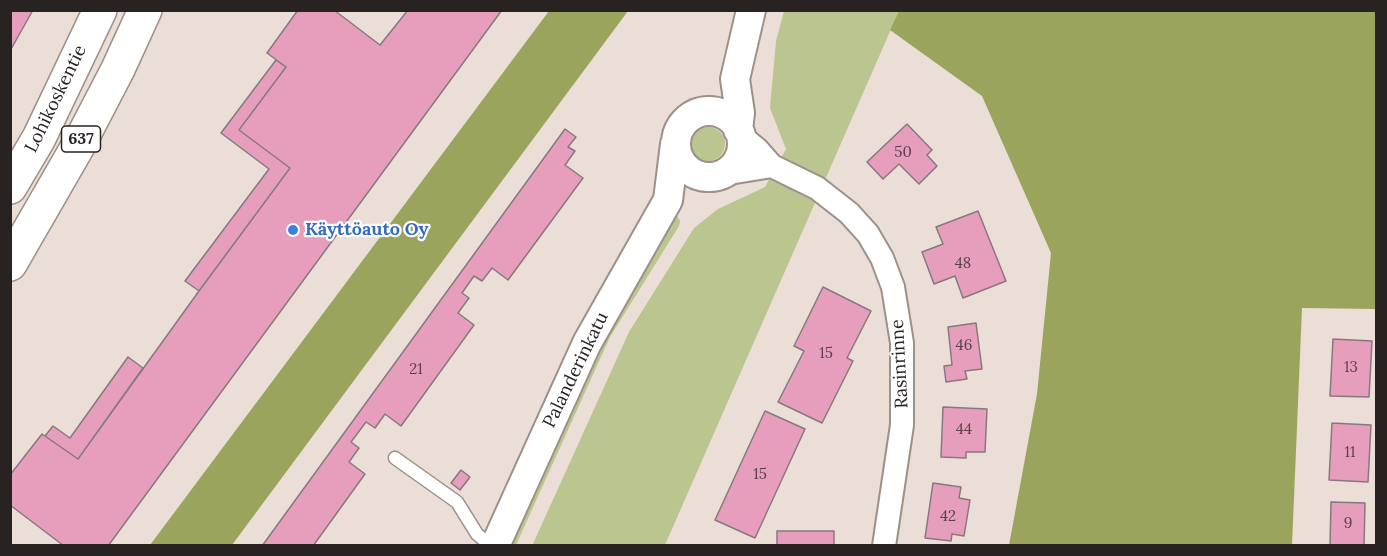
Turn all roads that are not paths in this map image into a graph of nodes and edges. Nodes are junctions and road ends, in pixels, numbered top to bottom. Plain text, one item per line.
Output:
1 (100, 10) edge
2 (144, 10) edge
3 (751, 10) edge
4 (735, 79) junction
5 (692, 116) junction
6 (739, 132) junction
7 (675, 144) junction
8 (772, 166) junction
9 (717, 176) junction
10 (10, 187) edge
11 (668, 200) junction
12 (10, 264) edge
13 (394, 458) dead end
14 (493, 546) edge
15 (884, 546) edge

1 - 10 main road, Lohikoskentie / 637
2 - 12 main road, 637
3 - 4 street
4 - 5 street
4 - 6 street
5 - 6 street
5 - 7 street
6 - 8 street, Rasinrinne
6 - 9 street
7 - 9 street
7 - 11 street, Palanderinkatu
8 - 9 street
8 - 15 street, Rasinrinne
9 - 11 street
11 - 14 street, Palanderinkatu
13 - 14 lane

